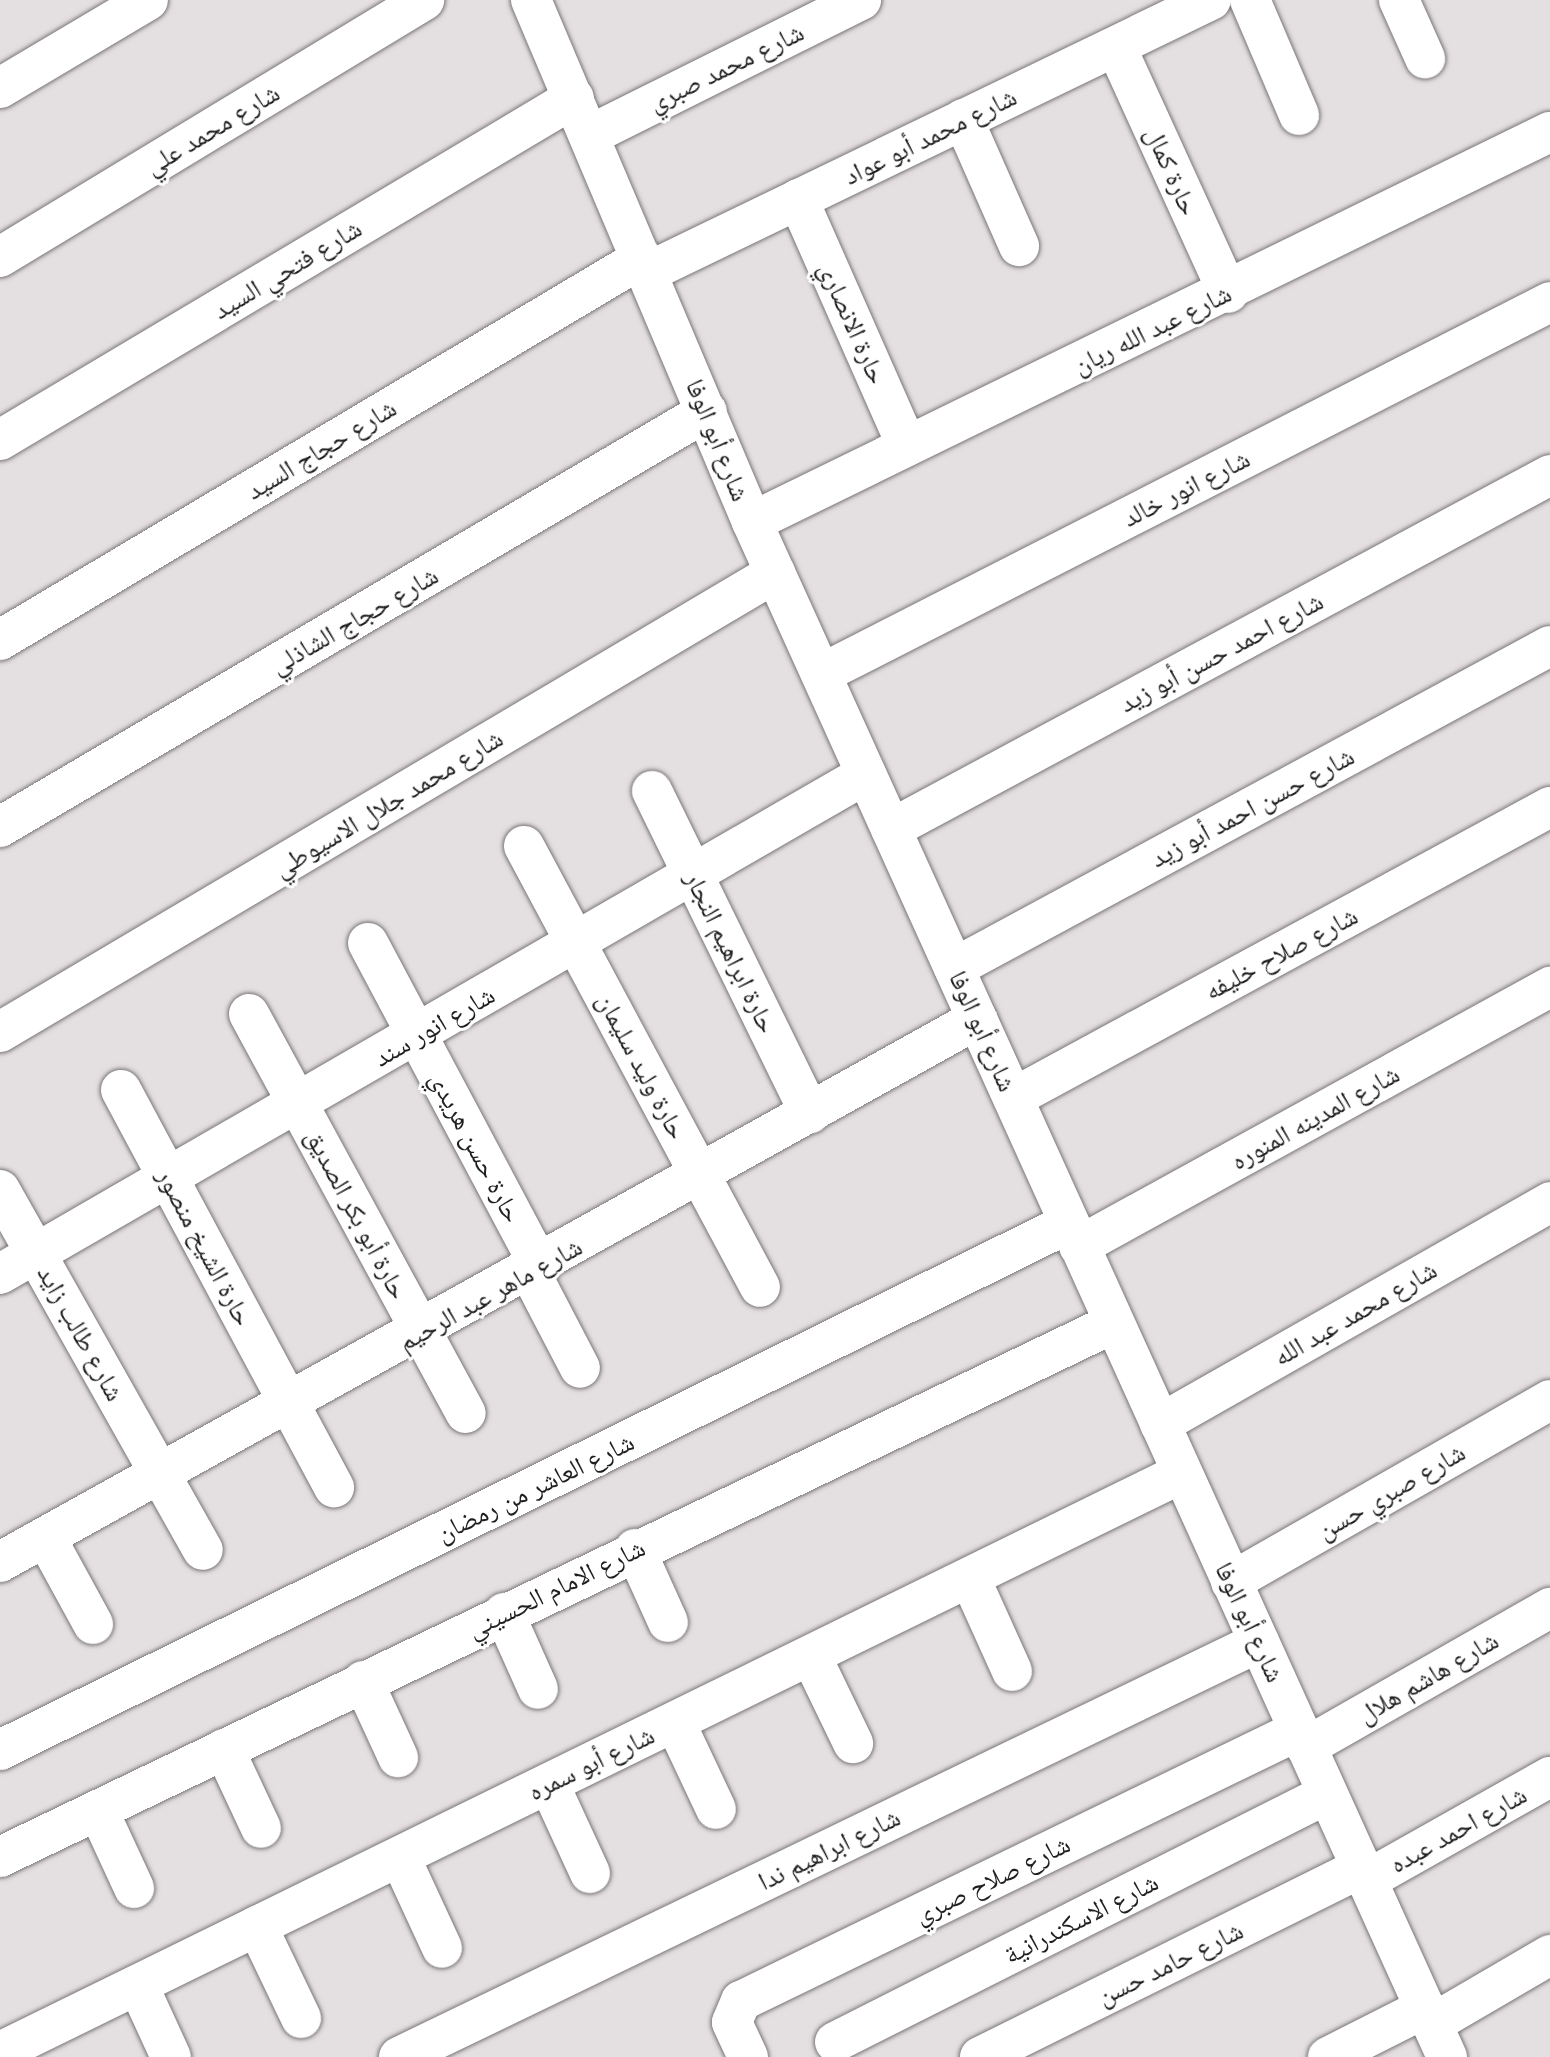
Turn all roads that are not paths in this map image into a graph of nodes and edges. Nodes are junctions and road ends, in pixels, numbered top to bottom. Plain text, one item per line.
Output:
1 (148, 0) edge
2 (424, 0) edge
3 (531, 0) edge
4 (861, 0) edge
5 (1211, 0) edge
6 (1250, 0) edge
7 (1399, 0) edge
8 (1117, 49) junction
9 (1425, 58) dead end
10 (0, 88) edge
11 (574, 98) junction
12 (1299, 115) dead end
13 (963, 119) junction
14 (1550, 132) edge
15 (590, 135) junction
16 (798, 199) junction
17 (1019, 246) dead end
18 (0, 257) edge
19 (645, 265) junction
20 (1228, 293) junction
21 (1550, 302) edge
22 (707, 411) junction
23 (0, 440) edge
24 (907, 446) junction
25 (1550, 475) edge
26 (752, 522) junction
27 (775, 573) junction
28 (0, 640) edge
29 (1550, 646) edge
30 (821, 674) junction
31 (866, 774) junction
32 (652, 791) dead end
33 (1550, 807) edge
34 (0, 827) edge
35 (891, 829) junction
36 (524, 846) dead end
37 (693, 875) junction
38 (368, 943) dead end
39 (577, 944) junction
40 (954, 968) junction
41 (1550, 987) edge
42 (249, 1014) dead end
43 (977, 1019) junction
44 (0, 1032) edge
45 (417, 1036) junction
46 (121, 1090) dead end
47 (1013, 1098) junction
48 (298, 1104) junction
49 (810, 1113) junction
50 (700, 1176) junction
51 (168, 1178) junction
52 (0, 1190) edge
53 (1550, 1202) edge
54 (1074, 1234) junction
55 (36, 1254) junction
56 (535, 1269) junction
57 (0, 1274) edge
58 (760, 1287) dead end
59 (1114, 1323) junction
60 (422, 1332) junction
61 (580, 1368) dead end
62 (1550, 1400) edge
63 (290, 1405) junction
64 (466, 1413) dead end
65 (1160, 1424) junction
66 (1182, 1473) junction
67 (161, 1476) junction
68 (334, 1488) dead end
69 (46, 1538) junction
70 (635, 1549) junction
71 (203, 1550) dead end
72 (0, 1562) edge
73 (970, 1578) junction
74 (1231, 1582) junction
75 (1550, 1608) edge
76 (504, 1613) junction
77 (668, 1622) dead end
78 (93, 1624) dead end
79 (1259, 1642) junction
80 (811, 1656) junction
81 (1012, 1671) dead end
82 (363, 1681) junction
83 (538, 1689) dead end
84 (675, 1722) junction
85 (1302, 1738) junction
86 (853, 1743) dead end
87 (224, 1749) junction
88 (0, 1750) edge
89 (398, 1757) dead end
90 (1550, 1777) edge
91 (549, 1784) junction
92 (1327, 1794) junction
93 (716, 1809) dead end
94 (98, 1810) junction
95 (261, 1828) dead end
96 (0, 1857) edge
97 (400, 1857) junction
98 (590, 1873) dead end
99 (1364, 1874) junction
100 (134, 1888) dead end
101 (257, 1926) junction
102 (442, 1948) dead end
103 (1550, 1955) edge
104 (138, 1985) junction
105 (301, 2018) dead end
106 (1435, 2030) edge
107 (835, 2042) dead end
108 (11, 2052) edge
109 (171, 2057) edge
110 (399, 2057) edge
111 (748, 2057) edge
112 (980, 2057) edge
113 (1328, 2057) edge

1 - 10 street
2 - 18 street, شارع محمد علي
3 - 11 street, شارع أبو الوفا
4 - 15 street, شارع محمد صبري
5 - 8 street, شارع محمد أبو عواد
6 - 12 street
7 - 9 street
8 - 13 street, شارع محمد أبو عواد
8 - 20 street, حارة كمال
11 - 15 street, شارع أبو الوفا
11 - 23 street, شارع فتحي السيد
13 - 16 street, شارع محمد أبو عواد
13 - 17 street
14 - 20 street, شارع عبد الله ريان
15 - 19 street, شارع أبو الوفا
16 - 19 street, شارع محمد أبو عواد
16 - 24 street, حارة الانصاري
19 - 22 street, شارع أبو الوفا
19 - 28 street, شارع حجاج السيد
20 - 24 street, شارع عبد الله ريان
21 - 30 street, شارع انور خالد
22 - 26 street, شارع أبو الوفا
22 - 34 street, شارع حجاج الشاذلي
24 - 26 street, شارع عبد الله ريان
25 - 35 street, شارع احمد حسن أبو زيد
26 - 27 street, شارع أبو الوفا
27 - 30 street, شارع أبو الوفا
27 - 44 street, شارع محمد جلال الاسيوطي
29 - 40 street, شارع حسن احمد أبو زيد
30 - 31 street, شارع أبو الوفا
31 - 35 street, شارع أبو الوفا
31 - 37 street, شارع انور سند
32 - 37 street, حارة ابراهيم النجار
33 - 47 street, شارع صلاح خليفه
35 - 40 street, شارع أبو الوفا
36 - 39 street, حارة وليد سليمان
37 - 39 street, شارع انور سند
37 - 49 street, حارة ابراهيم النجار
38 - 45 street, حارة حسن هريدي
39 - 45 street, شارع انور سند
39 - 50 street, حارة وليد سليمان
40 - 43 street, شارع أبو الوفا
41 - 54 street, شارع المدينه المنوره
42 - 48 street, حارة أبو بكر الصديق
43 - 47 street, شارع أبو الوفا
43 - 49 street, شارع ماهر عبد الرحيم
45 - 48 street, شارع انور سند
45 - 56 street, حارة حسن هريدي
46 - 51 street, حارة الشيخ منصور
47 - 54 street, شارع أبو الوفا
48 - 51 street, شارع انور سند
48 - 60 street, حارة أبو بكر الصديق
49 - 50 street, شارع ماهر عبد الرحيم
50 - 56 street, شارع ماهر عبد الرحيم
50 - 58 street, حارة وليد سليمان
51 - 55 street, شارع انور سند
51 - 63 street, حارة الشيخ منصور
52 - 55 street, شارع طالب زايد
53 - 65 street, شارع محمد عبد الله
54 - 59 street, شارع أبو الوفا
54 - 88 street, شارع العاشر من رمضان
55 - 57 street, شارع انور سند
55 - 67 street, شارع طالب زايد
56 - 60 street, شارع ماهر عبد الرحيم
56 - 61 street, حارة حسن هريدي
59 - 65 street, شارع أبو الوفا
59 - 70 street, شارع الامام الحسيني
60 - 63 street, شارع ماهر عبد الرحيم
60 - 64 street, حارة أبو بكر الصديق
62 - 74 street, شارع صبري حسن
63 - 67 street, شارع ماهر عبد الرحيم
63 - 68 street, حارة الشيخ منصور
65 - 66 street, شارع أبو الوفا
66 - 73 street, شارع أبو سمره
66 - 74 street, شارع أبو الوفا
67 - 69 street, شارع ماهر عبد الرحيم
67 - 71 street, شارع طالب زايد
69 - 72 street, شارع ماهر عبد الرحيم
69 - 78 street
70 - 76 street, شارع الامام الحسيني
70 - 77 street
73 - 80 street, شارع أبو سمره
73 - 81 street
74 - 79 street, شارع أبو الوفا
75 - 85 street, شارع هاشم هلال
76 - 82 street, شارع الامام الحسيني
76 - 83 street
79 - 85 street, شارع أبو الوفا
79 - 110 street, شارع ابراهيم ندا
80 - 84 street, شارع أبو سمره
80 - 86 street
82 - 87 street, شارع الامام الحسيني
82 - 89 street
84 - 91 street, شارع أبو سمره
84 - 93 street
85 - 92 street, شارع أبو الوفا
85 - 111 street, شارع صلاح صبري
87 - 94 street, شارع الامام الحسيني
87 - 95 street
90 - 99 street, شارع احمد عبده
91 - 97 street, شارع أبو سمره
91 - 98 street
92 - 99 street, شارع أبو الوفا
92 - 107 street, شارع الاسكندرانية
94 - 96 street, شارع الامام الحسيني
94 - 100 street
97 - 101 street, شارع أبو سمره
97 - 102 street
99 - 106 street, شارع أبو الوفا
99 - 112 street, شارع حامد حسن
101 - 104 street, شارع أبو سمره
101 - 105 street
103 - 106 street
104 - 108 street, شارع أبو سمره
104 - 109 street
106 - 113 street

